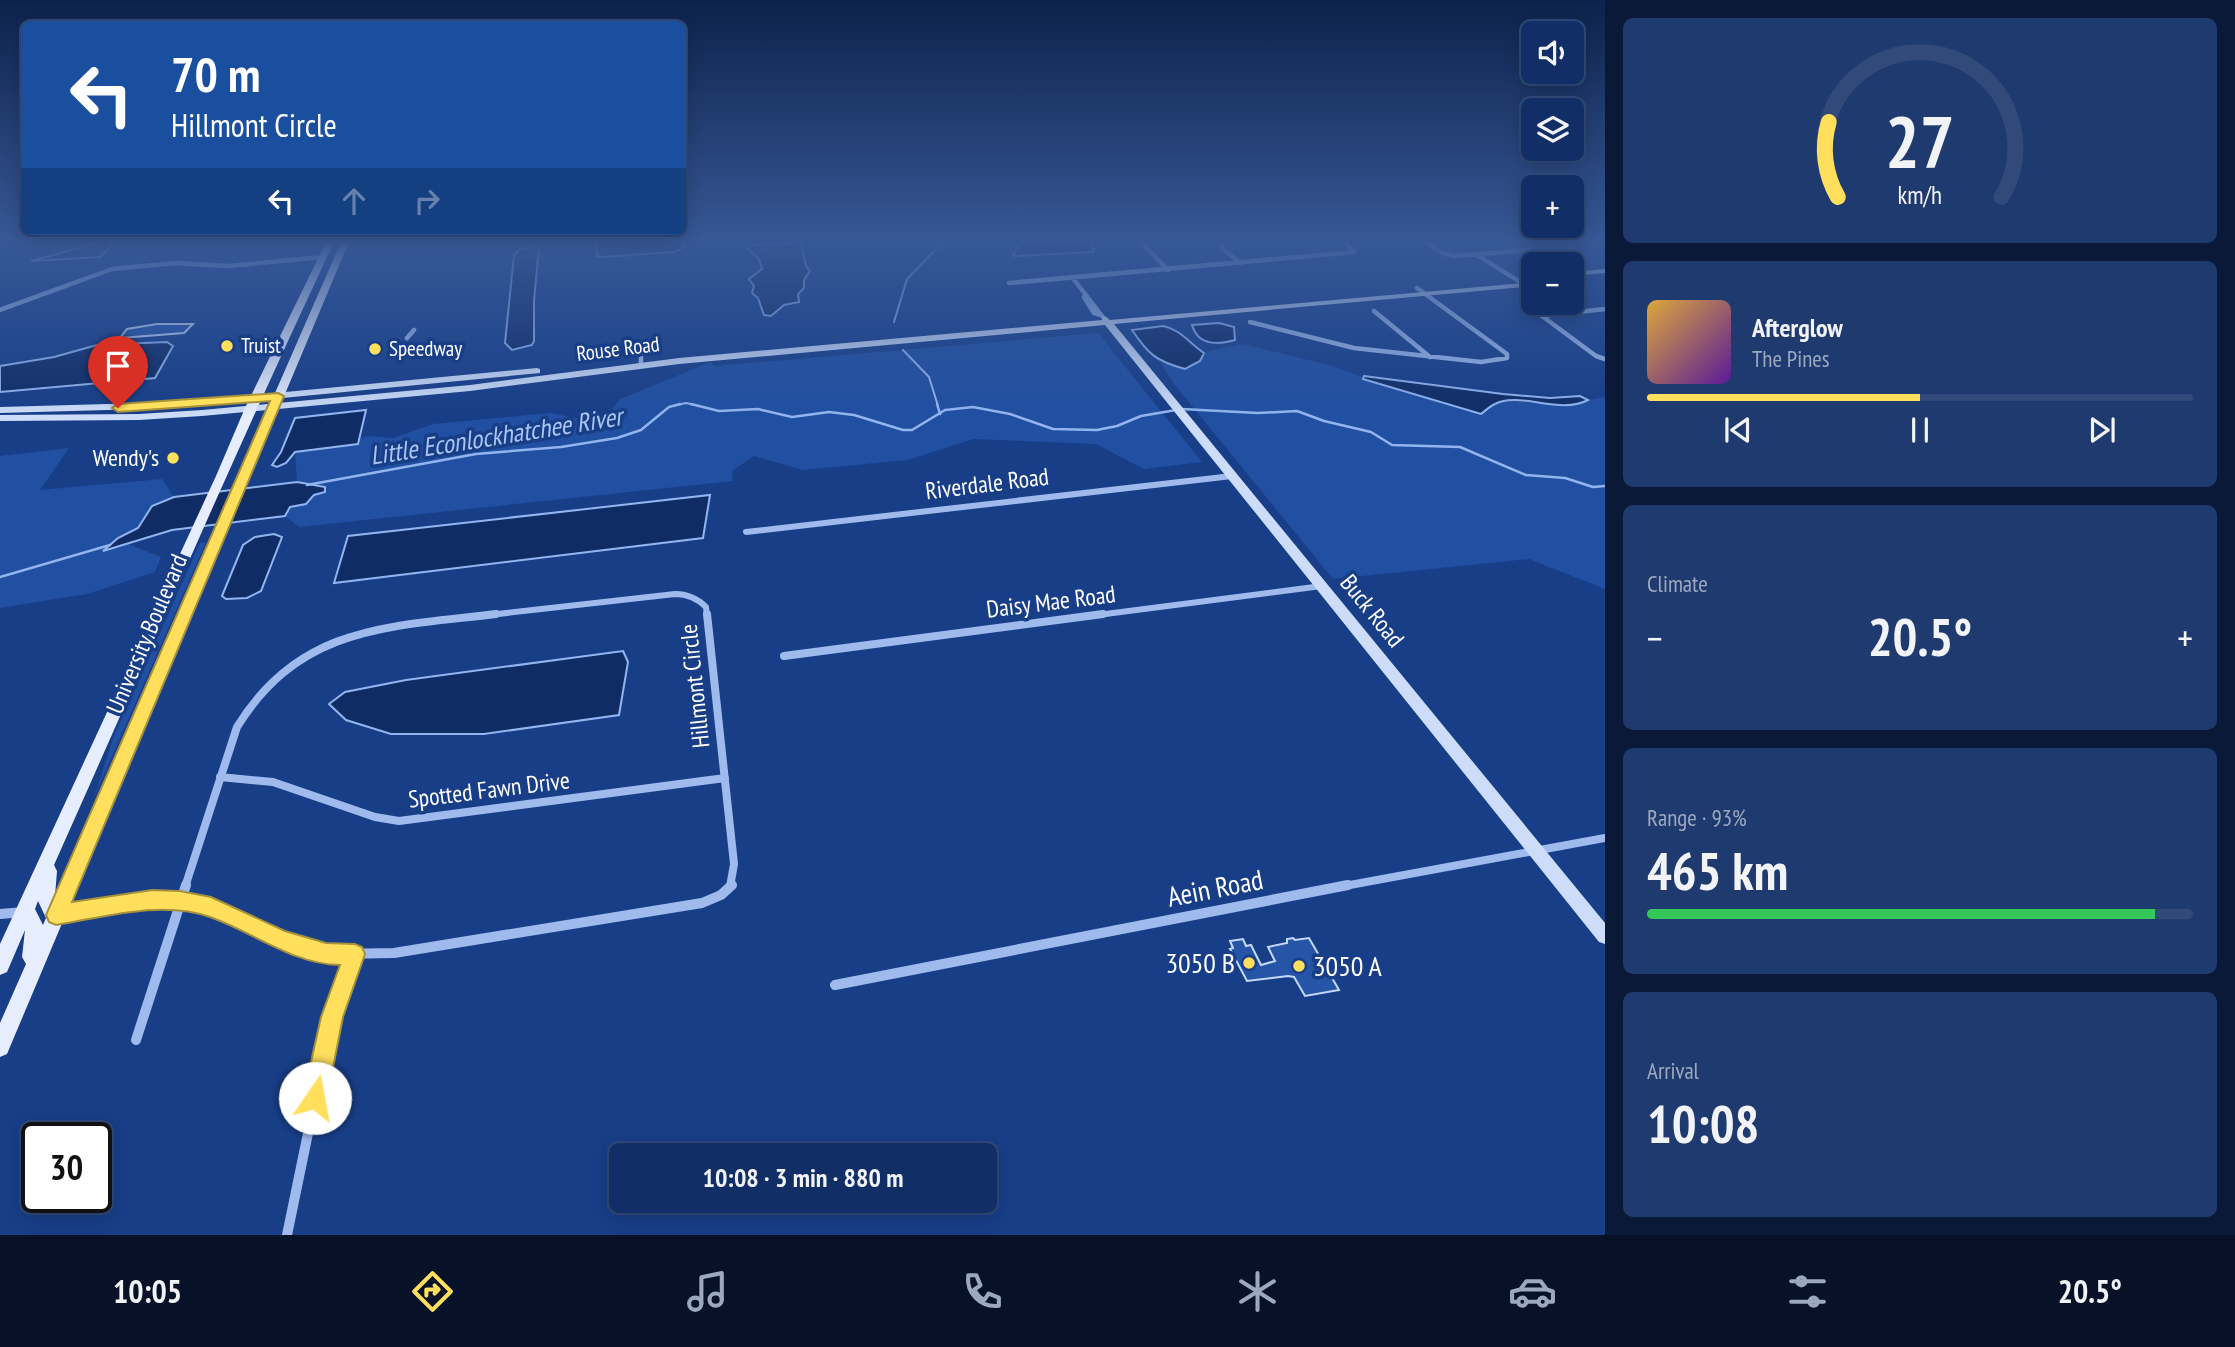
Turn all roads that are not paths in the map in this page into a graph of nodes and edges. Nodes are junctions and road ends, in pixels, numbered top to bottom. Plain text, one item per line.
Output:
1 (28, 300) edge
2 (302, 300) edge
3 (320, 300) edge
4 (1087, 300) edge
5 (1301, 300) edge
6 (1354, 300) edge
7 (1434, 300) edge
8 (1605, 309) edge
9 (0, 310) edge
10 (1374, 311) dead end
11 (1584, 311) edge
12 (1548, 315) edge
13 (1105, 319) junction
14 (1250, 322) dead end
15 (414, 330) dead end
16 (407, 338) dead end
17 (1430, 357) junction
18 (1605, 359) edge
19 (276, 401) junction
20 (252, 403) junction
21 (0, 410) edge
22 (0, 418) edge
23 (1233, 475) junction
24 (746, 531) dead end
25 (1323, 586) junction
26 (785, 656) dead end
27 (220, 777) junction
28 (725, 778) junction
29 (1605, 838) edge
30 (1535, 849) junction
31 (49, 859) junction
32 (180, 901) junction
33 (25, 912) junction
34 (0, 914) edge
35 (56, 915) junction
36 (8, 932) edge
37 (1605, 936) edge
38 (355, 954) junction
39 (0, 965) edge
40 (28, 982) junction
41 (835, 985) dead end
42 (136, 1040) dead end
43 (0, 1047) edge
44 (285, 1235) edge

1 - 9 street
2 - 20 main road, University Boulevard
3 - 19 main road, University Boulevard
4 - 13 street, Buck Road
5 - 13 street, Rouse Road
6 - 13 street, Rouse Road
7 - 17 street
8 - 11 street
10 - 17 street
12 - 18 street
13 - 19 street, Rouse Road
13 - 23 street, Buck Road
14 - 17 street
15 - 16 street
19 - 20 street, Rouse Road
19 - 35 main road, University Boulevard
20 - 21 street, Rouse Road
20 - 22 street, Rouse Road
20 - 31 main road, University Boulevard
23 - 24 street, Riverdale Road
23 - 25 street, Buck Road
25 - 26 street, Daisy Mae Road
25 - 30 street, Buck Road
27 - 28 street, Spotted Fawn Drive
27 - 28 street, Hillmont Circle
27 - 32 street, Hillmont Circle
28 - 38 street, Hillmont Circle
29 - 30 street, Aein Road
30 - 37 street, Buck Road
30 - 41 street, Aein Road
31 - 33 main road, University Boulevard
31 - 35 main road
32 - 35 street, Hillmont Circle
32 - 38 street, Hillmont Circle
32 - 42 street
33 - 34 street
33 - 36 main road, University Boulevard
33 - 40 main road
35 - 40 main road, University Boulevard
36 - 39 main road, University Boulevard
38 - 44 street
40 - 43 main road, University Boulevard

